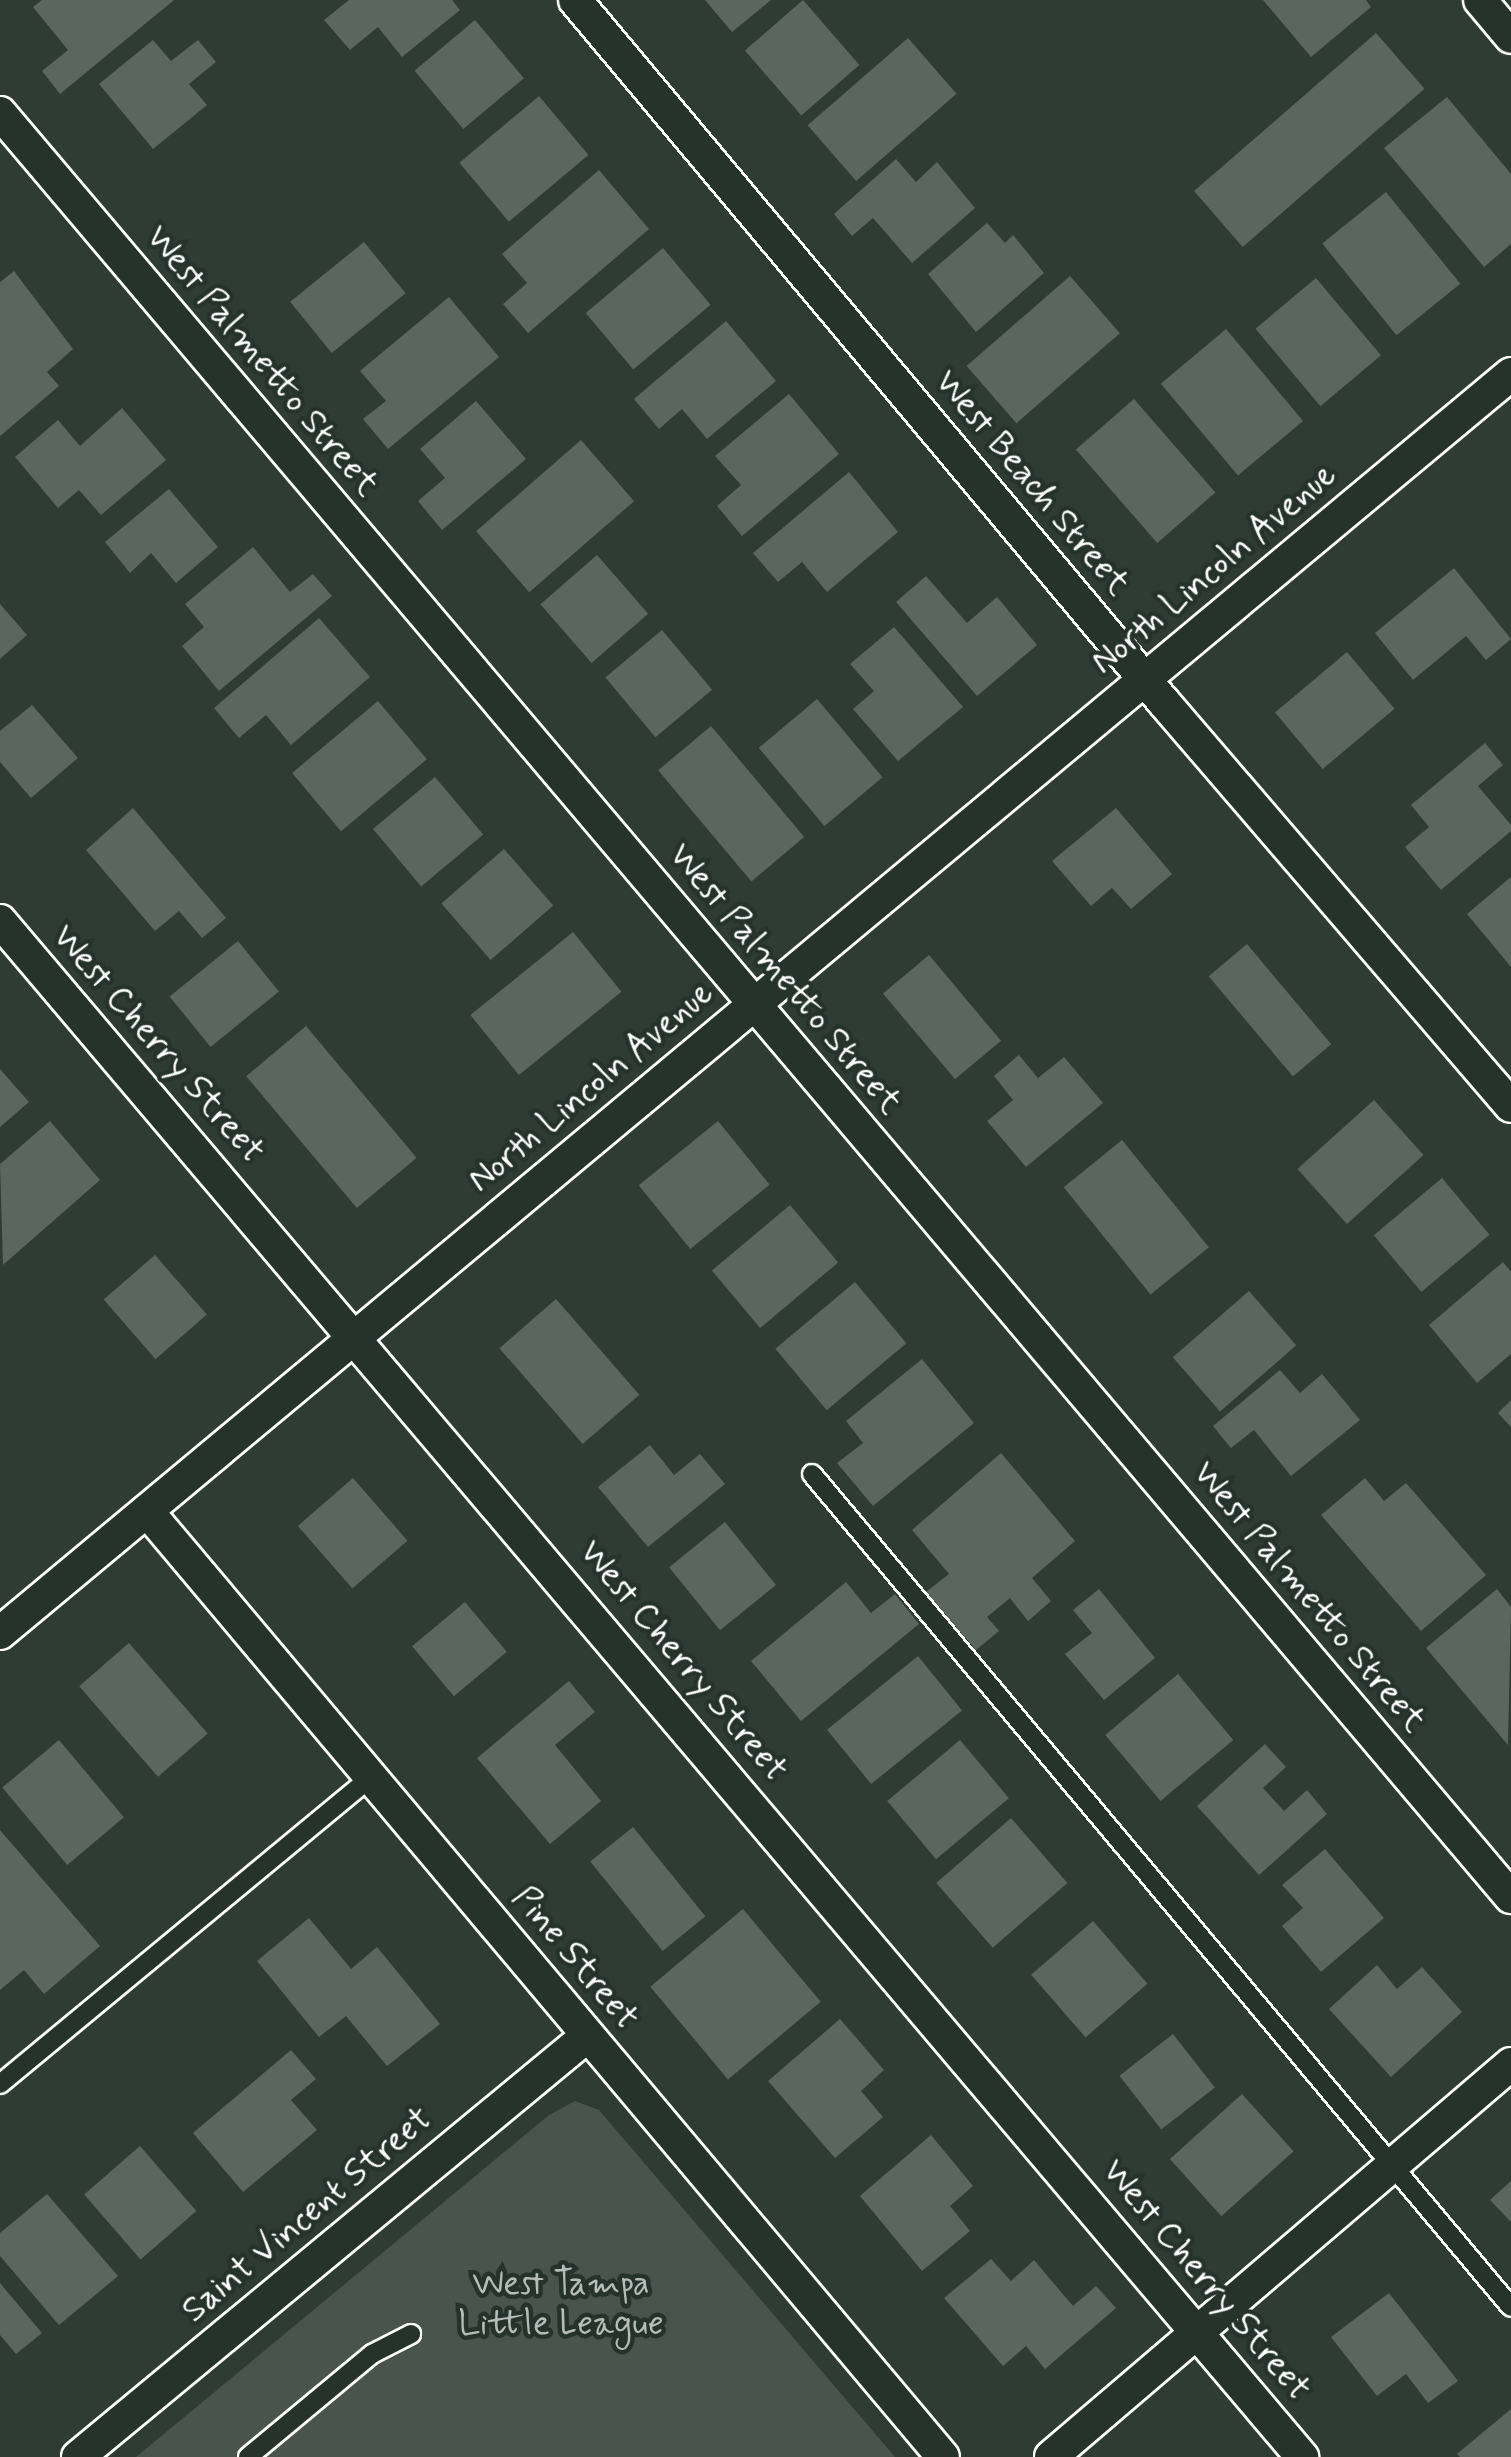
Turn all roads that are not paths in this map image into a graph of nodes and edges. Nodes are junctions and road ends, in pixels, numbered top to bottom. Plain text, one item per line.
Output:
1 (575, 0) edge
2 (1480, 0) edge
3 (1511, 37) edge
4 (0, 113) edge
5 (1511, 374) edge
6 (1144, 679) junction
7 (0, 921) edge
8 (754, 1004) junction
9 (1511, 1106) edge
10 (355, 1336) junction
11 (812, 1474) dead end
12 (147, 1510) junction
13 (0, 1633) edge
14 (371, 1778) junction
15 (1511, 1897) edge
16 (588, 2036) junction
17 (1511, 2064) edge
18 (0, 2084) edge
19 (1392, 2166) junction
20 (1511, 2307) edge
21 (1198, 2332) junction
22 (412, 2334) dead end
23 (78, 2457) edge
24 (248, 2457) edge
25 (942, 2457) edge
26 (1051, 2457) edge
27 (1302, 2457) edge

1 - 6 street, West Beach Street
2 - 3 street
4 - 8 street, West Palmetto Street
5 - 6 street, North Lincoln Avenue
6 - 8 street, North Lincoln Avenue
6 - 9 street, West Beach Street
7 - 10 street, West Cherry Street
8 - 10 street, North Lincoln Avenue
8 - 15 street, West Palmetto Street
10 - 12 street, North Lincoln Avenue
10 - 21 street, West Cherry Street
11 - 19 lane
12 - 13 street, North Lincoln Avenue
12 - 14 street, Pine Street
14 - 16 street, Pine Street
14 - 18 lane
16 - 23 street, Saint Vincent Street
16 - 25 street, Pine Street
17 - 19 street
19 - 20 lane
19 - 21 street
21 - 26 street
21 - 27 street, West Cherry Street
22 - 24 lane

